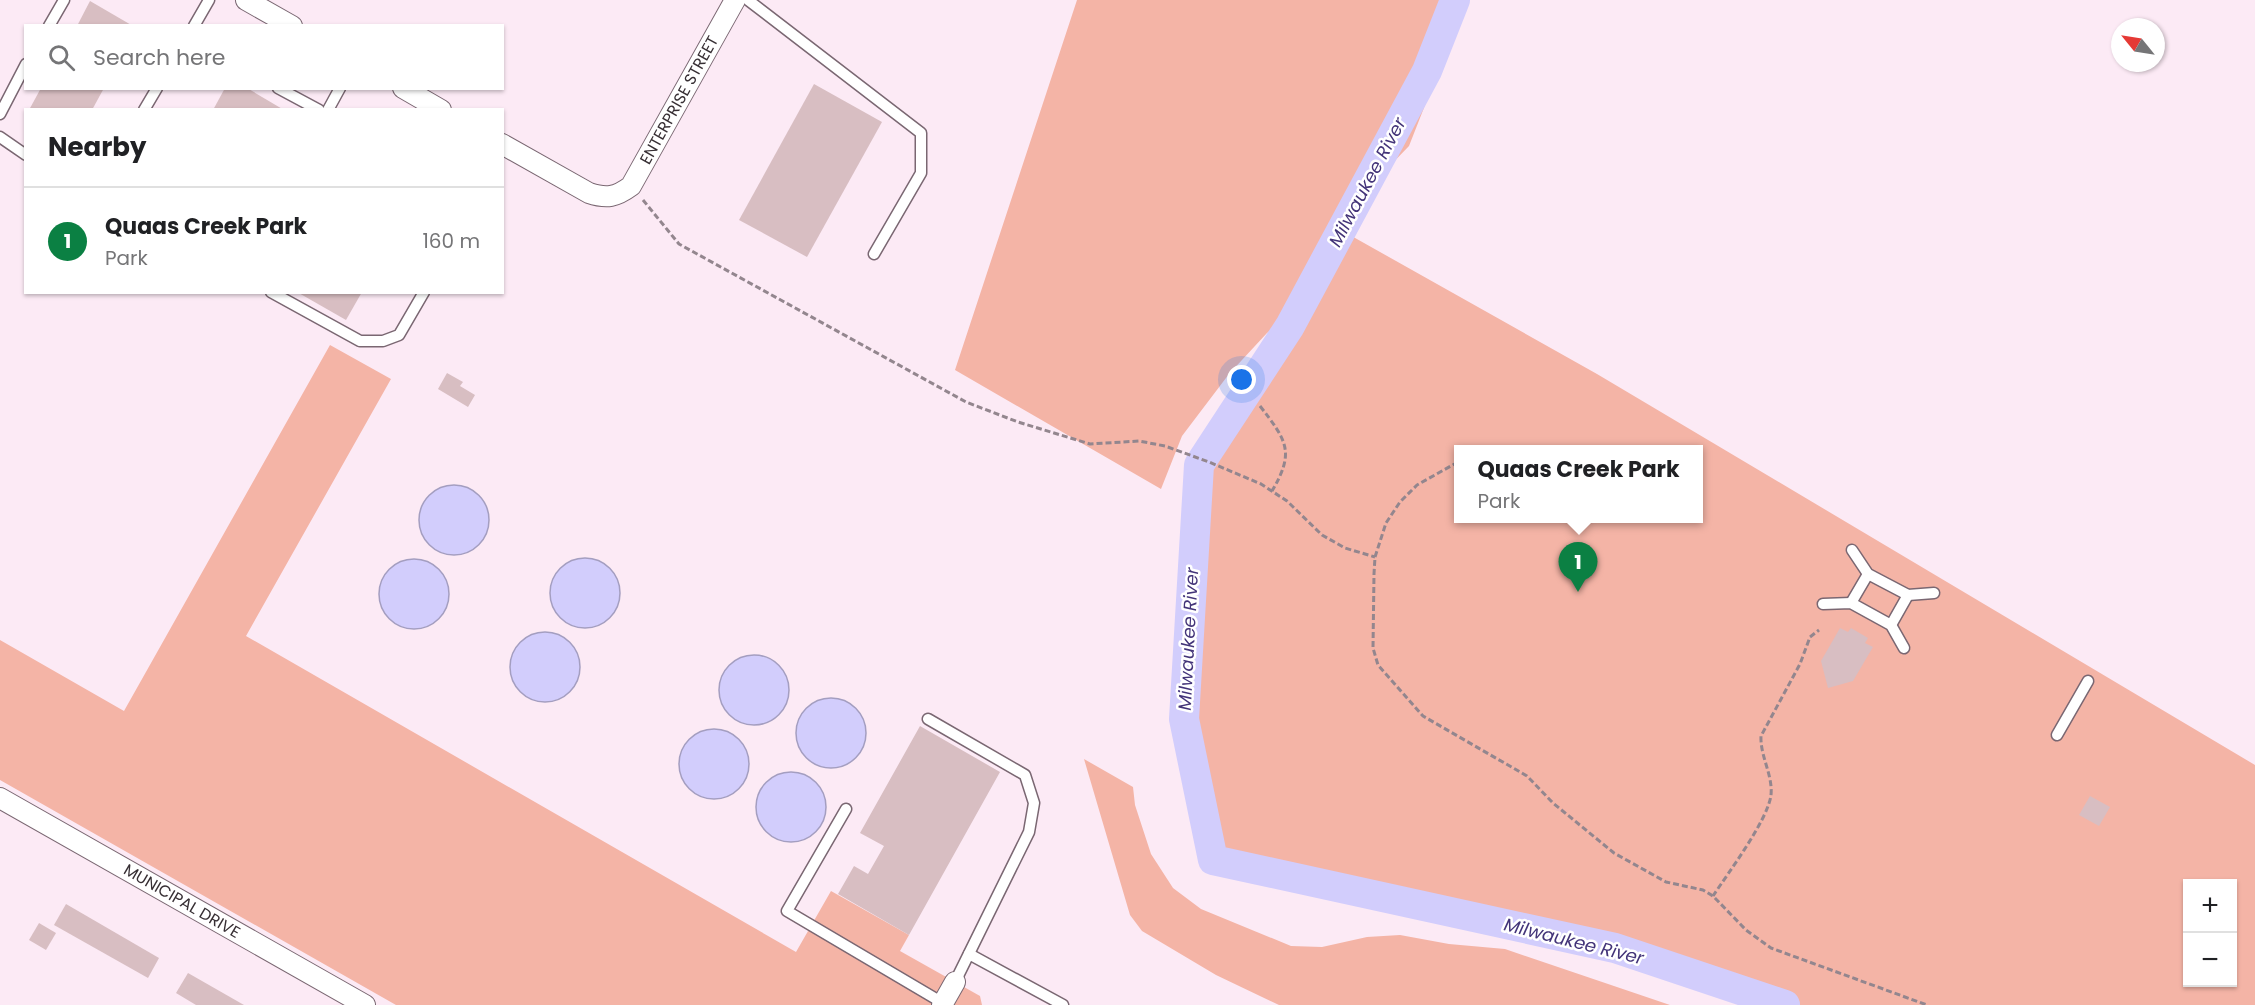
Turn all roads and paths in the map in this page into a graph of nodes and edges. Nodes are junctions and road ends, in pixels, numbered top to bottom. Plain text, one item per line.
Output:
1 (64, 0) edge
2 (209, 0) edge
3 (246, 0) edge
4 (735, 0) edge
5 (748, 0) edge
6 (50, 24) edge
7 (195, 24) edge
8 (288, 24) edge
9 (24, 68) edge
10 (156, 90) edge
11 (282, 90) edge
12 (339, 90) edge
13 (406, 90) edge
14 (145, 108) edge
15 (315, 108) edge
16 (329, 108) edge
17 (438, 108) edge
18 (0, 114) edge
19 (0, 137) edge
20 (504, 147) edge
21 (24, 154) edge
22 (624, 191) junction
23 (874, 254) dead end
24 (275, 294) edge
25 (423, 294) edge
26 (1260, 406) dead end
27 (1454, 464) edge
28 (1272, 491) junction
29 (1852, 550) dead end
30 (1375, 557) junction
31 (1868, 574) junction
32 (1934, 593) dead end
33 (1908, 595) junction
34 (1851, 603) junction
35 (1823, 604) dead end
36 (1891, 625) junction
37 (1819, 630) dead end
38 (1904, 648) dead end
39 (2088, 681) dead end
40 (927, 719) dead end
41 (2057, 735) dead end
42 (0, 798) edge
43 (846, 809) dead end
44 (1713, 896) junction
45 (969, 954) junction
46 (955, 982) joint
47 (943, 1004) edge
48 (365, 1005) edge
49 (1063, 1005) edge
50 (1927, 1005) edge

1 - 6 lane
2 - 7 lane
3 - 8 street
4 - 22 street, ENTERPRISE STREET
5 - 23 lane
9 - 18 lane
10 - 14 lane
11 - 15 lane
12 - 16 lane
13 - 17 street
19 - 21 lane
20 - 22 street
22 - 28 path
24 - 25 lane
26 - 28 path
27 - 30 path
28 - 30 path
29 - 31 lane
30 - 44 path
31 - 33 lane
31 - 34 lane
32 - 33 lane
33 - 36 lane
34 - 35 lane
34 - 36 lane
36 - 38 lane
37 - 44 path
39 - 41 lane
40 - 45 lane
42 - 48 street, MUNICIPAL DRIVE
43 - 47 lane
44 - 50 path
45 - 46 lane
45 - 49 lane
46 - 47 street

